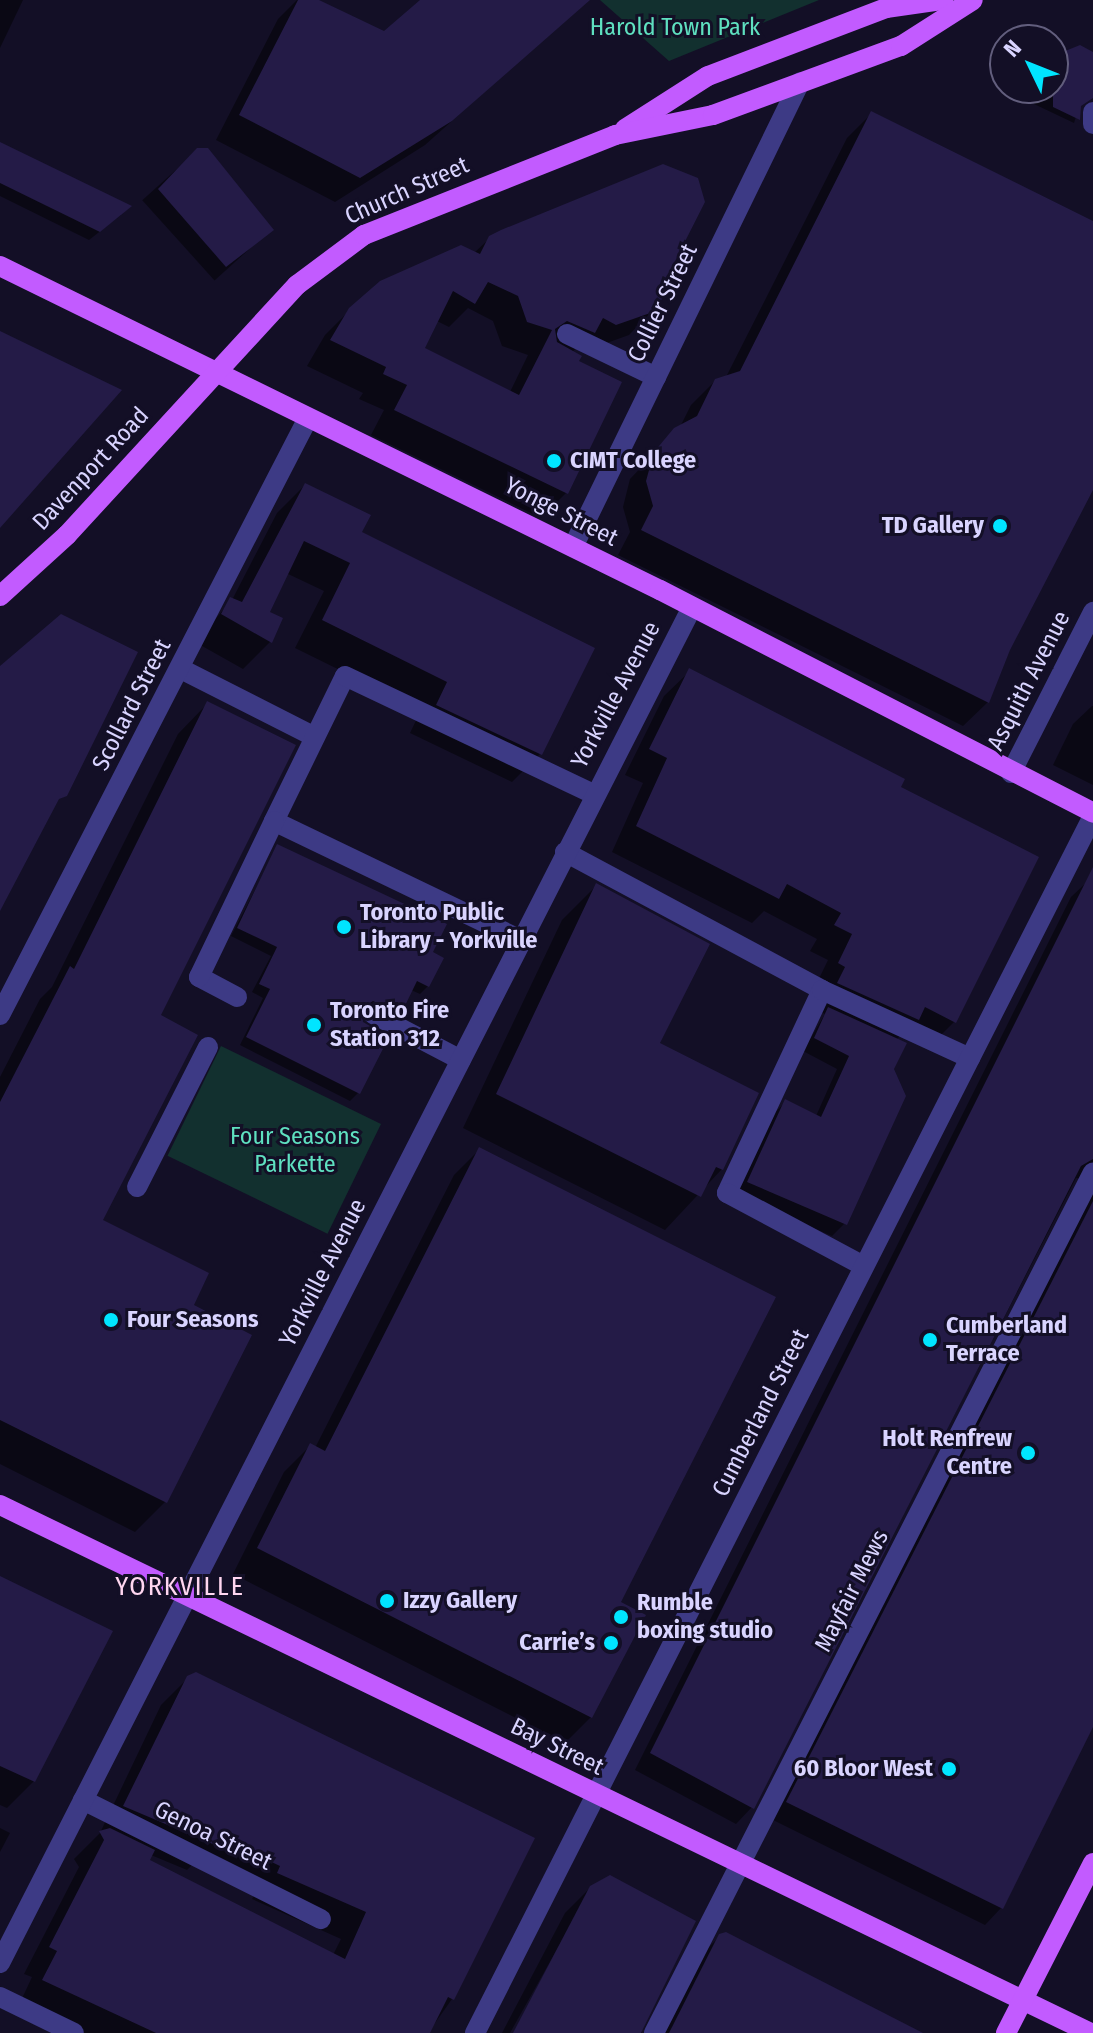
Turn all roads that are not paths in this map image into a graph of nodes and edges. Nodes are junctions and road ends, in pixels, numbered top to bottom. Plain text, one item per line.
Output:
1 (943, 0) edge
2 (973, 0) edge
3 (800, 82) junction
4 (1093, 112) edge
5 (1093, 124) edge
6 (615, 135) junction
7 (0, 266) edge
8 (567, 334) dead end
9 (217, 373) junction
10 (656, 377) junction
11 (308, 418) junction
12 (573, 547) junction
13 (0, 596) edge
14 (692, 607) junction
15 (1093, 612) edge
16 (181, 669) junction
17 (315, 737) junction
18 (1011, 773) junction
19 (593, 794) junction
20 (1093, 814) edge
21 (274, 821) junction
22 (565, 852) junction
23 (521, 940) junction
24 (822, 990) junction
25 (237, 997) dead end
26 (373, 1014) dead end
27 (0, 1015) edge
28 (208, 1047) dead end
29 (970, 1058) junction
30 (461, 1060) junction
31 (1093, 1172) edge
32 (137, 1187) dead end
33 (864, 1266) junction
34 (0, 1505) edge
35 (187, 1595) junction
36 (596, 1795) junction
37 (83, 1800) junction
38 (1093, 1863) edge
39 (741, 1864) junction
40 (321, 1919) dead end
41 (0, 1963) edge
42 (0, 1997) edge
43 (1023, 1999) junction
44 (74, 2033) edge
45 (475, 2033) edge
46 (654, 2033) edge
47 (1006, 2033) edge
48 (1091, 2033) edge

1 - 6 main road, Church Street
2 - 3 main road, Church Street
3 - 6 main road, Church Street
3 - 10 street, Collier Street
4 - 5 street
6 - 9 main road, Church Street
7 - 9 main road, Yonge Street
8 - 10 street
9 - 11 main road, Yonge Street
9 - 13 main road, Davenport Road
10 - 12 street, Collier Street
11 - 12 main road, Yonge Street
11 - 16 street, Scollard Street
12 - 14 main road, Yonge Street
14 - 18 main road, Yonge Street
14 - 19 street, Yorkville Avenue
15 - 18 street, Asquith Avenue
16 - 17 street
16 - 27 street, Scollard Street
17 - 19 street
17 - 21 street
18 - 20 main road, Yonge Street
19 - 22 street, Yorkville Avenue
20 - 29 street, Cumberland Street
21 - 23 street
21 - 25 street
22 - 23 street, Yorkville Avenue
22 - 24 street
23 - 30 street, Yorkville Avenue
24 - 29 street
24 - 33 street
26 - 30 street
28 - 32 street
29 - 33 street, Cumberland Street
30 - 35 street, Yorkville Avenue
31 - 39 street, Mayfair Mews
33 - 36 street, Cumberland Street
34 - 35 main road, Bay Street
35 - 36 main road, Bay Street
35 - 37 street, Yorkville Avenue
36 - 39 main road, Bay Street
36 - 45 street, Cumberland Street
37 - 40 street, Genoa Street
37 - 41 street, Yorkville Avenue
38 - 43 main road
39 - 43 main road, Bay Street
39 - 46 street, Mayfair Mews
42 - 44 street
43 - 47 main road
43 - 48 main road, Bay Street

